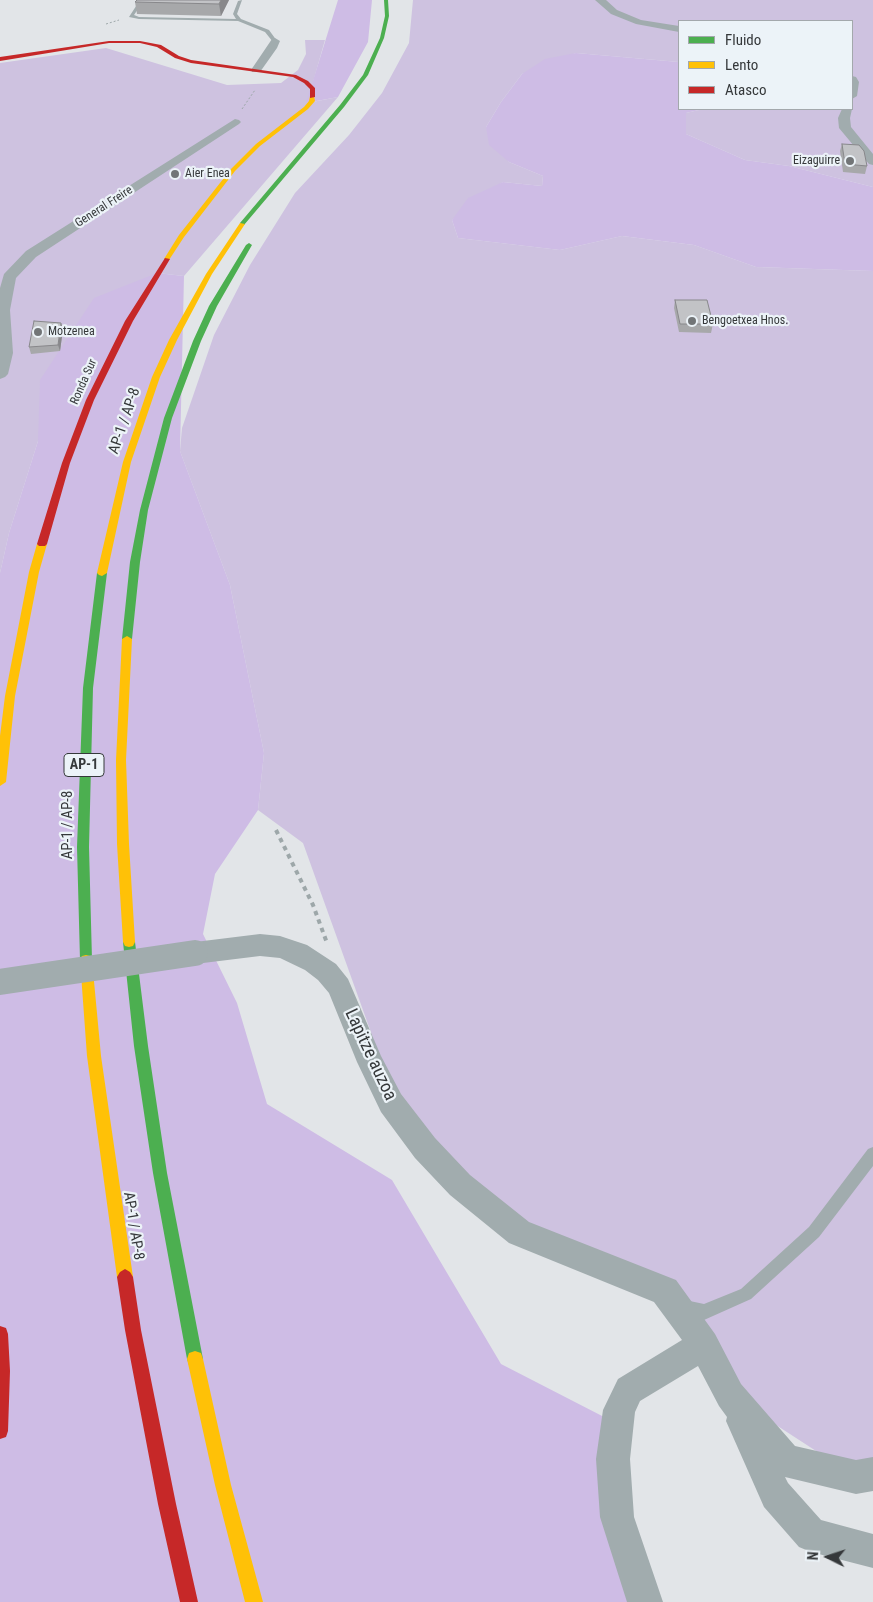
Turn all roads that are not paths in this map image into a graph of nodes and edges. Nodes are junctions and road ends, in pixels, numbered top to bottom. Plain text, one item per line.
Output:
1 (142, 0) edge
2 (386, 0) edge
3 (600, 0) edge
4 (240, 1) edge
5 (212, 20) junction
6 (239, 20) junction
7 (254, 26) junction
8 (678, 29) edge
9 (275, 41) joint
10 (3, 58) edge
11 (256, 70) junction
12 (847, 110) edge
13 (235, 122) road end
14 (873, 161) edge
15 (258, 233) dead end
16 (2, 310) edge
17 (0, 374) edge
18 (0, 782) edge
19 (0, 982) edge
20 (873, 1154) edge
21 (676, 1306) junction
22 (0, 1334) edge
23 (704, 1345) junction
24 (730, 1395) junction
25 (0, 1431) edge
26 (873, 1474) edge
27 (873, 1550) edge
28 (189, 1602) edge
29 (254, 1602) edge
30 (645, 1602) edge

1 - 5 lane
2 - 28 main road, AP-1 / AP-8 / AP-1
3 - 8 street
4 - 6 lane
5 - 6 lane
5 - 7 lane
6 - 7 lane
7 - 9 lane
9 - 11 street
10 - 11 main road
11 - 18 main road, Ronda Sur
12 - 14 street
13 - 16 street, General Freire
15 - 29 main road, AP-1
16 - 17 street
19 - 21 street, Lapitze auzoa, bridge
20 - 21 lane
21 - 23 street, Lapitze auzoa
22 - 25 main road
23 - 24 street, Lapitze auzoa
23 - 30 street
24 - 26 street, Lapitze auzoa
24 - 27 street, Lapitze auzoa

